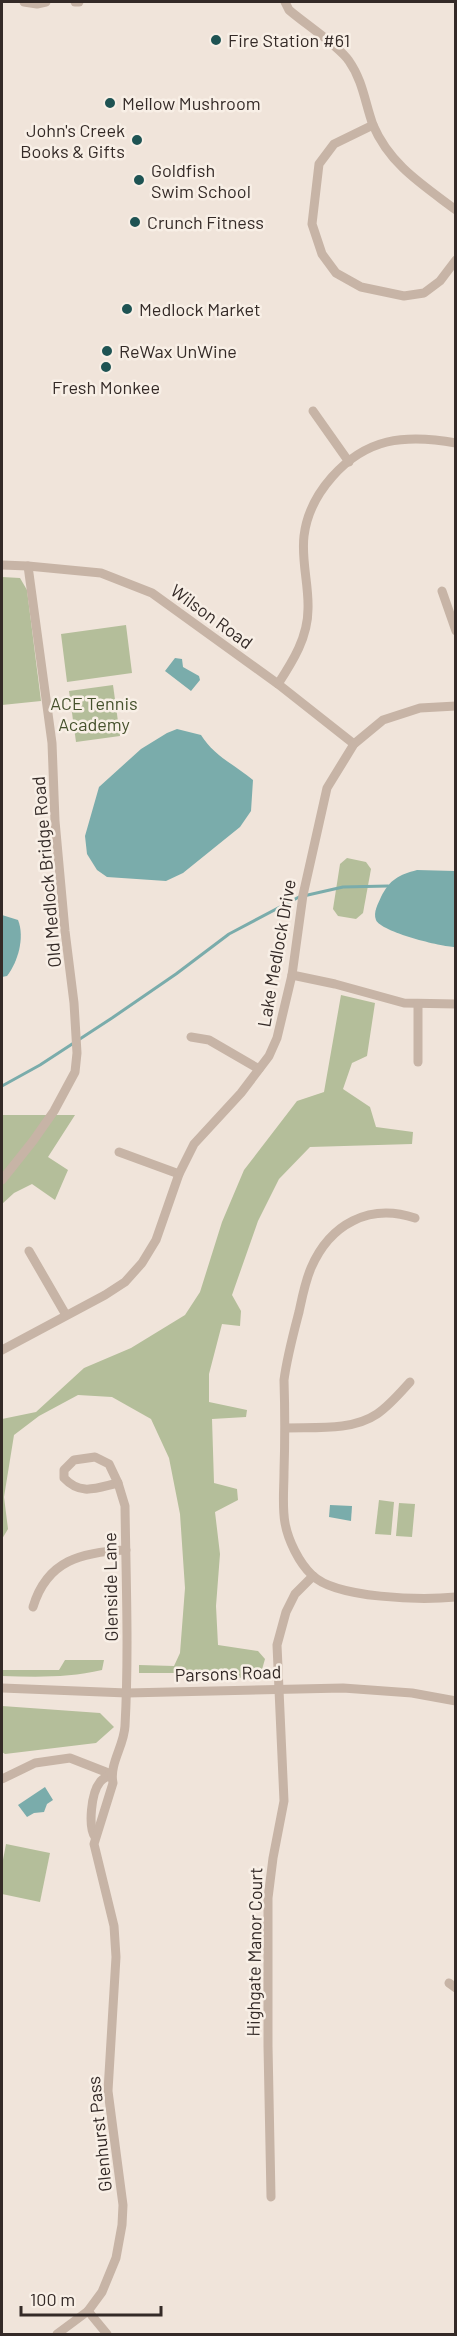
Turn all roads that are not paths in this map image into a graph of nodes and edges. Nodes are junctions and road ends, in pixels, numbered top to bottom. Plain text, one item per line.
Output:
1 (24, 2) edge
2 (46, 2) edge
3 (75, 2) edge
4 (79, 2) edge
5 (285, 2) edge
6 (374, 125) junction
7 (456, 210) edge
8 (456, 261) edge
9 (313, 411) dead end
10 (456, 443) edge
11 (349, 462) junction
12 (2, 565) edge
13 (28, 566) junction
14 (441, 591) dead end
15 (456, 631) edge
16 (278, 684) junction
17 (456, 706) edge
18 (354, 744) junction
19 (292, 975) junction
20 (418, 1004) junction
21 (456, 1004) edge
22 (191, 1037) dead end
23 (418, 1062) dead end
24 (259, 1069) junction
25 (119, 1152) dead end
26 (179, 1174) junction
27 (2, 1180) edge
28 (415, 1218) dead end
29 (29, 1251) dead end
30 (66, 1315) junction
31 (2, 1350) edge
32 (410, 1382) dead end
33 (286, 1428) junction
34 (118, 1483) junction
35 (126, 1550) junction
36 (313, 1576) junction
37 (456, 1597) edge
38 (33, 1607) dead end
39 (2, 1688) edge
40 (278, 1688) junction
41 (127, 1693) junction
42 (456, 1701) edge
43 (111, 1774) junction
44 (2, 1779) edge
45 (95, 1838) junction
46 (271, 2197) dead end
47 (88, 2311) junction
48 (57, 2334) edge
49 (107, 2334) edge

1 - 2 street
3 - 4 street
5 - 6 street
6 - 7 street
6 - 8 street
9 - 11 street
10 - 11 street
11 - 16 street
12 - 13 street
13 - 16 street, Wilson Road
13 - 27 street, Old Medlock Bridge Road
14 - 15 street
16 - 18 street, Wilson Road
17 - 18 street, Lake Medlock Drive
18 - 19 street, Lake Medlock Drive
19 - 20 street
19 - 24 street, Lake Medlock Drive
20 - 21 street
20 - 23 street
22 - 24 street
24 - 26 street, Lake Medlock Drive
25 - 26 street
26 - 30 street, Lake Medlock Drive
28 - 33 street
29 - 30 street
30 - 31 street, Lake Medlock Drive
32 - 33 street
33 - 36 street
34 - 34 street, Glenside Lane
34 - 35 street, Glenside Lane
35 - 38 street
35 - 41 street, Glenside Lane
36 - 37 street
36 - 40 street, Highgate Manor Court
39 - 41 street, Parsons Road
40 - 41 street, Parsons Road
40 - 42 street, Parsons Road
40 - 46 street, Highgate Manor Court
41 - 43 street, Glenhurst Pass
43 - 44 street
43 - 45 street, Glenhurst Pass
43 - 45 street, Glenhurst Pass
45 - 47 street, Glenhurst Pass
47 - 48 street, Glenhurst Pass
47 - 49 street

